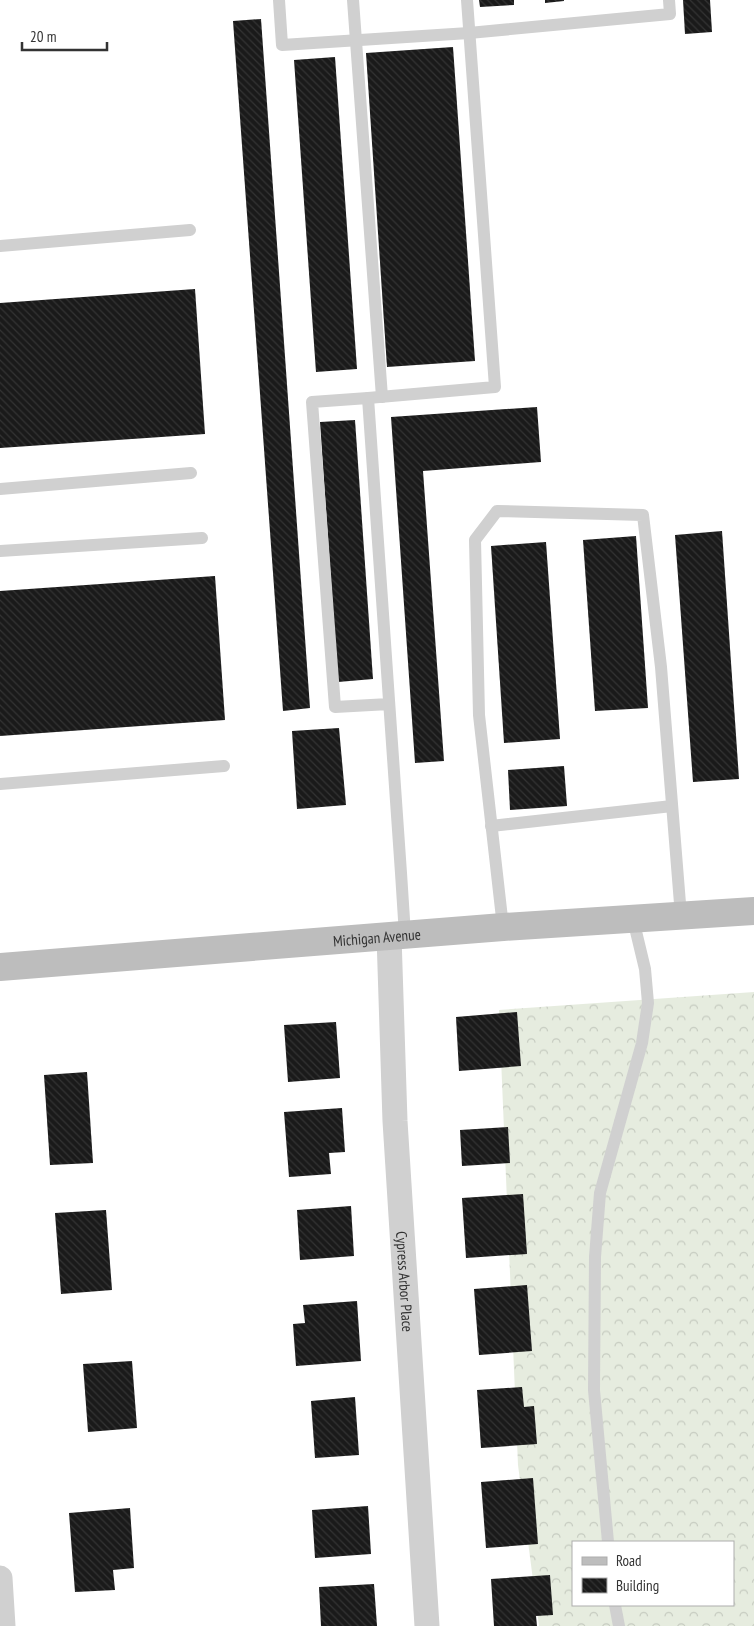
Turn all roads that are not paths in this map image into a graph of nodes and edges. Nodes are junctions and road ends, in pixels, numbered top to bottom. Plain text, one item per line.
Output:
1 (279, 0) edge
2 (353, 0) edge
3 (467, 0) edge
4 (669, 0) edge
5 (469, 33) junction
6 (356, 40) junction
7 (190, 230) dead end
8 (0, 246) edge
9 (382, 397) junction
10 (368, 398) junction
11 (191, 473) dead end
12 (0, 489) edge
13 (202, 538) dead end
14 (0, 551) edge
15 (389, 704) junction
16 (224, 766) dead end
17 (0, 784) edge
18 (672, 806) junction
19 (491, 826) junction
20 (754, 911) edge
21 (681, 916) junction
22 (633, 919) junction
23 (503, 927) junction
24 (397, 936) junction
25 (0, 968) edge
26 (608, 1541) edge
27 (0, 1578) edge
28 (615, 1606) edge
29 (3, 1626) edge
30 (427, 1626) edge
31 (620, 1626) edge

1 - 6 lane
2 - 6 lane
3 - 5 lane
4 - 5 lane
5 - 6 lane
5 - 9 lane
6 - 9 lane
7 - 8 lane
9 - 10 lane
10 - 15 lane
10 - 15 lane
11 - 12 lane
13 - 14 lane
15 - 24 lane
16 - 17 lane
18 - 19 lane
18 - 19 lane
18 - 21 lane
19 - 23 lane
20 - 21 main road, Michigan Avenue
21 - 22 main road, Michigan Avenue
22 - 23 main road, Michigan Avenue
22 - 26 lane
23 - 24 main road, Michigan Avenue
24 - 25 main road, Michigan Avenue
24 - 30 street, Cypress Arbor Place
27 - 29 street
28 - 31 lane

